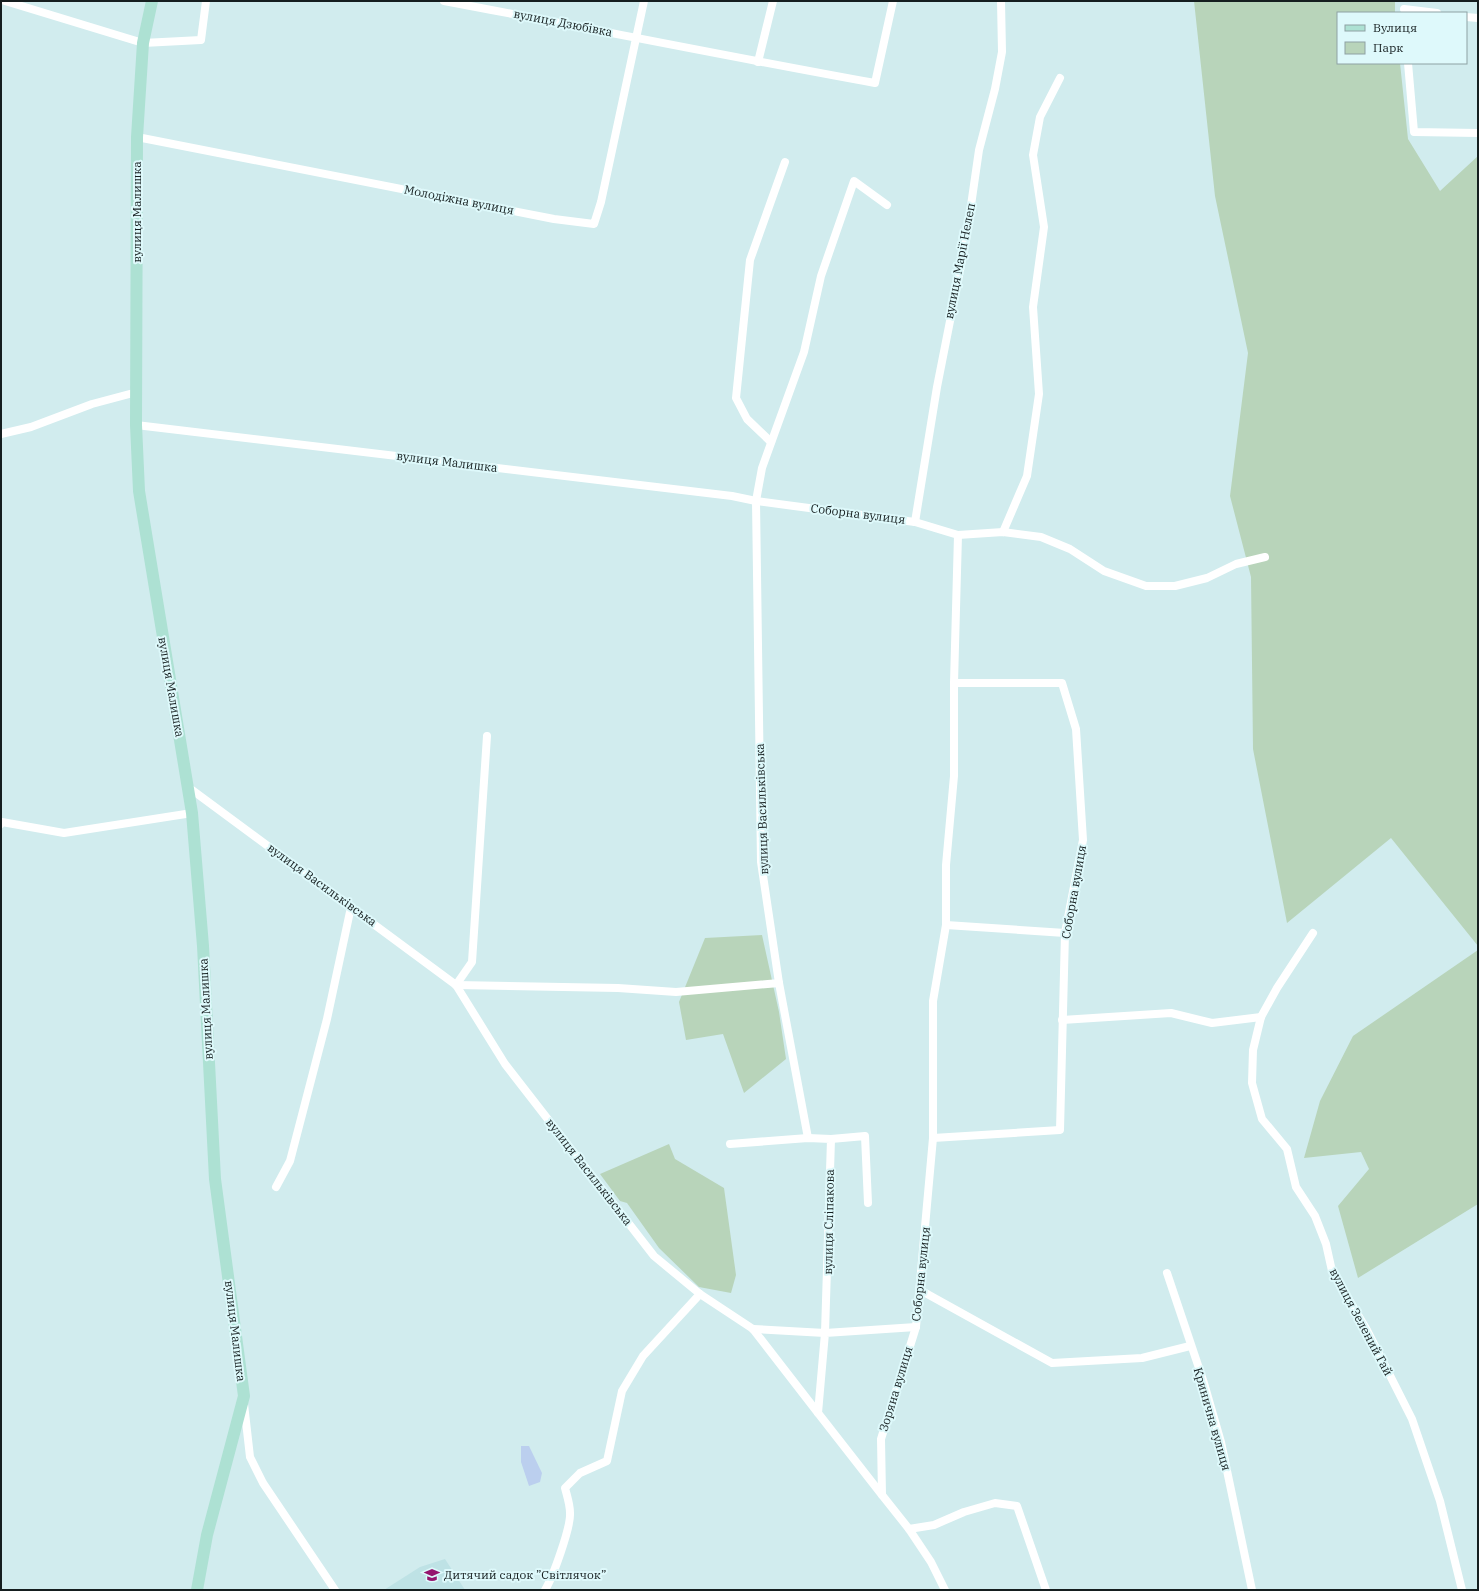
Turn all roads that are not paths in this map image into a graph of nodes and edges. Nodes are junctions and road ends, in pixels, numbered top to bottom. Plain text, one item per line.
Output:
1 (5, 1) edge
2 (152, 1) edge
3 (206, 1) edge
4 (444, 1) edge
5 (644, 1) edge
6 (773, 1) edge
7 (893, 1) edge
8 (1001, 1) edge
9 (1408, 1) edge
10 (1404, 11) edge
11 (1420, 12) edge
12 (1467, 16) edge
13 (1478, 18) edge
14 (636, 37) junction
15 (143, 43) junction
16 (758, 62) junction
17 (1408, 64) edge
18 (1060, 78) dead end
19 (1478, 133) edge
20 (137, 137) junction
21 (785, 162) dead end
22 (887, 205) dead end
23 (137, 392) junction
24 (136, 424) junction
25 (1, 434) edge
26 (771, 442) junction
27 (756, 501) junction
28 (915, 522) junction
29 (1003, 532) junction
30 (958, 535) junction
31 (1265, 557) dead end
32 (954, 683) junction
33 (487, 736) dead end
34 (188, 787) junction
35 (192, 813) junction
36 (1, 824) edge
37 (352, 907) junction
38 (946, 925) junction
39 (1065, 933) junction
40 (1313, 933) dead end
41 (779, 983) junction
42 (456, 985) junction
43 (1261, 1017) junction
44 (1062, 1020) junction
45 (808, 1138) junction
46 (933, 1138) junction
47 (830, 1139) junction
48 (730, 1144) dead end
49 (276, 1187) dead end
50 (868, 1203) dead end
51 (1167, 1273) dead end
52 (920, 1290) junction
53 (700, 1294) junction
54 (916, 1327) junction
55 (753, 1329) junction
56 (825, 1333) junction
57 (1190, 1346) junction
58 (244, 1396) junction
59 (818, 1413) junction
60 (882, 1495) junction
61 (909, 1528) junction
62 (197, 1590) edge
63 (336, 1590) edge
64 (545, 1590) edge
65 (945, 1590) edge
66 (1046, 1590) edge
67 (1252, 1590) edge
68 (1462, 1590) edge

1 - 15 street
2 - 15 main road, вулиця Малишка
3 - 15 street
4 - 14 street, вулиця Дзюбівка
5 - 14 street
6 - 16 street
7 - 16 street, вулиця Дзюбівка
8 - 28 street, вулиця Марії Нелеп
9 - 10 street
10 - 11 street
12 - 13 street
14 - 16 street, вулиця Дзюбівка
14 - 20 street, Молодіжна вулиця
15 - 20 main road, вулиця Малишка
17 - 19 street
18 - 29 street
20 - 23 main road, вулиця Малишка
21 - 26 street
22 - 26 street, вулиця Васильківська
23 - 24 main road, вулиця Малишка
23 - 25 street
24 - 27 street, вулиця Малишка
24 - 34 main road, вулиця Малишка
26 - 27 street, вулиця Васильківська
27 - 28 street, Соборна вулиця
27 - 41 street, вулиця Васильківська
28 - 30 street, Соборна вулиця
29 - 30 street, Соборна вулиця
29 - 31 street, Соборна вулиця
30 - 32 street, Соборна вулиця
32 - 38 street, Соборна вулиця
32 - 39 street, Соборна вулиця
33 - 42 street
34 - 35 main road, вулиця Малишка
34 - 37 street, вулиця Васильківська
35 - 36 street
35 - 58 main road, вулиця Малишка
37 - 42 street, вулиця Васильківська
37 - 49 street
38 - 39 street
38 - 46 street, Соборна вулиця
39 - 44 street, Соборна вулиця
40 - 43 street, вулиця Зелений Гай
41 - 42 street
41 - 45 street, вулиця Васильківська
42 - 53 street, вулиця Васильківська
43 - 44 street
43 - 68 street, вулиця Зелений Гай
44 - 46 street, Соборна вулиця
45 - 47 street
45 - 48 street
46 - 52 street, Соборна вулиця
47 - 50 street
47 - 56 street, вулиця Сліпакова
51 - 57 street, Кринична вулиця
52 - 54 street, Соборна вулиця
52 - 57 street
53 - 55 street, вулиця Васильківська
53 - 64 street
54 - 56 street, Соборна вулиця
54 - 60 street, Зоряна вулиця
55 - 56 street
55 - 59 street
56 - 59 street
57 - 67 street, Кринична вулиця
58 - 62 main road, вулиця Малишка
58 - 63 street
59 - 60 street
60 - 61 street
61 - 65 street
61 - 66 street

